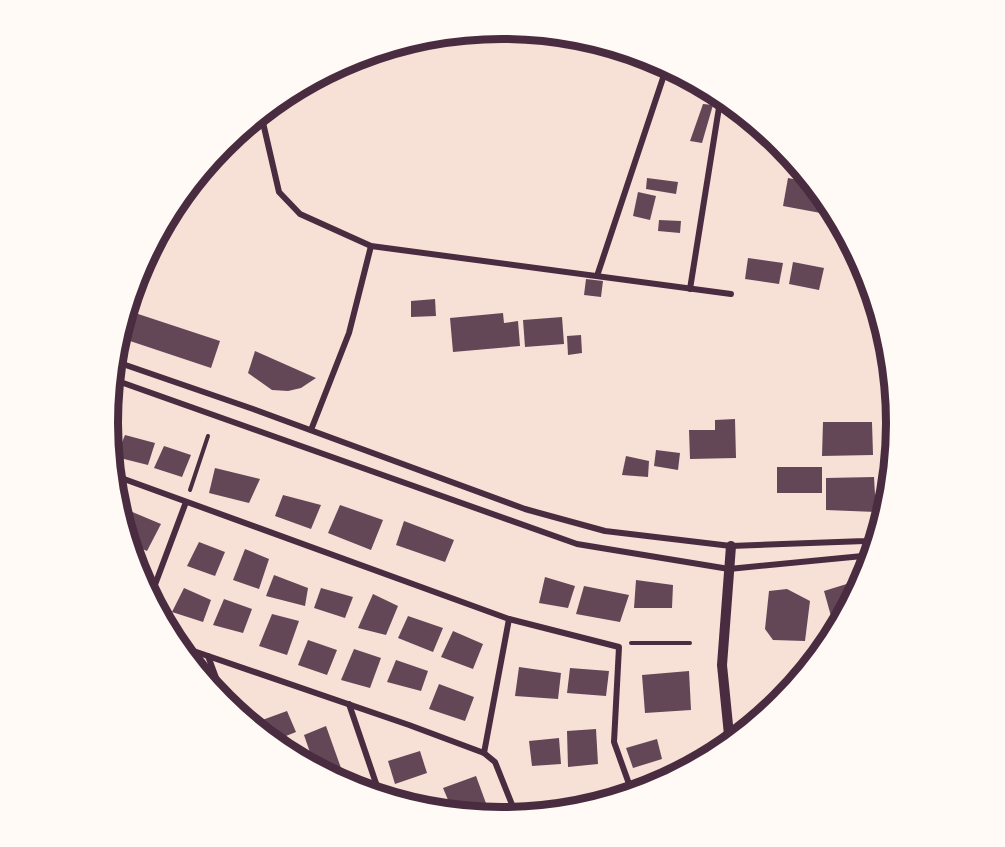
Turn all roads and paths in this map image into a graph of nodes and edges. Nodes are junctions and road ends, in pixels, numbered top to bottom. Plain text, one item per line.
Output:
1 (664, 75) edge
2 (719, 106) edge
3 (263, 122) edge
4 (371, 246) junction
5 (597, 276) junction
6 (690, 289) junction
7 (731, 294) dead end
8 (122, 364) edge
9 (120, 382) edge
10 (311, 430) junction
11 (208, 436) dead end
12 (122, 479) edge
13 (186, 502) junction
14 (869, 540) edge
15 (731, 546) junction
16 (864, 556) edge
17 (729, 569) junction
18 (154, 586) edge
19 (509, 619) junction
20 (690, 643) dead end
21 (619, 647) junction
22 (192, 650) edge
23 (208, 656) junction
24 (217, 681) edge
25 (349, 705) junction
26 (729, 734) edge
27 (484, 753) junction
28 (377, 787) edge
29 (630, 787) edge
30 (513, 808) edge

1 - 5 street
2 - 6 street
3 - 4 street
4 - 5 street
4 - 10 street
5 - 6 street
6 - 7 street
8 - 10 street
9 - 17 street
10 - 15 street
11 - 13 path
12 - 13 street
13 - 18 street
13 - 19 street
14 - 15 street
15 - 17 street
16 - 17 street
17 - 26 street
19 - 21 street
19 - 27 street
20 - 21 path
21 - 29 street
22 - 23 street
23 - 24 street
23 - 25 street
25 - 27 street
25 - 28 street
27 - 30 street

